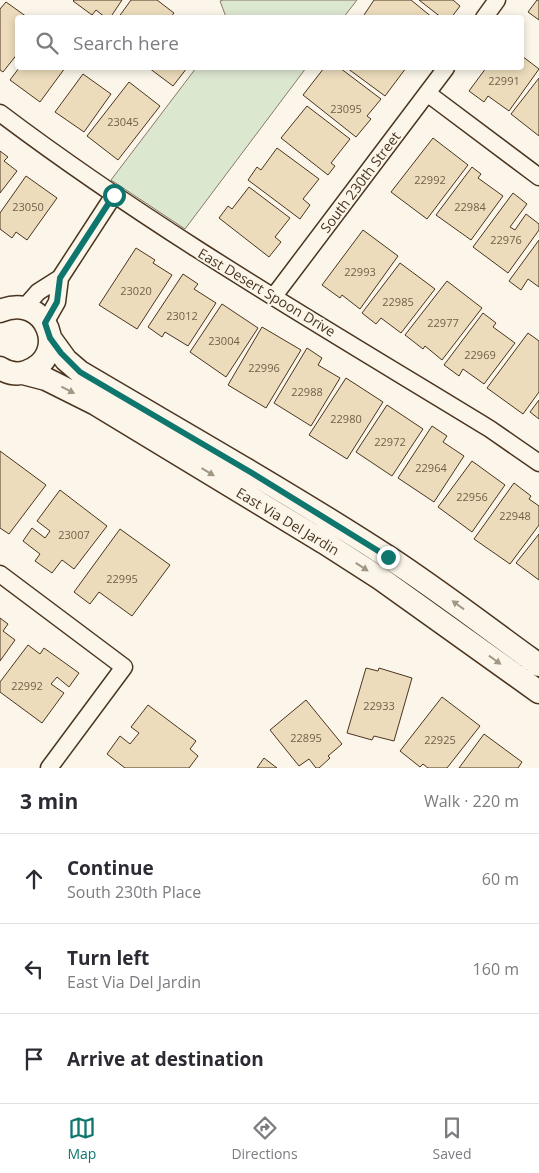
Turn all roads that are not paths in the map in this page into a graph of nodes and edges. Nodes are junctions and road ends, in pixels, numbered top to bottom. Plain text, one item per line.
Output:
1 (497, 0) edge
2 (486, 15) edge
3 (444, 70) edge
4 (427, 93) junction
5 (0, 113) edge
6 (539, 177) edge
7 (114, 195) junction
8 (60, 278) junction
9 (274, 296) junction
10 (8, 308) edge
11 (48, 330) junction
12 (9, 374) edge
13 (539, 463) edge
14 (0, 574) edge
15 (539, 665) edge
16 (539, 692) edge
17 (49, 768) edge

1 - 2 street
3 - 4 street, South 230th Street
4 - 6 street
4 - 9 street, South 230th Street
5 - 7 street, East Desert Spoon Drive
7 - 8 street
7 - 9 street, East Desert Spoon Drive
8 - 10 street
8 - 11 street
9 - 13 street, East Desert Spoon Drive
10 - 11 street, East Via Del Jardin
11 - 12 street
15 -> 11 street, East Via Del Jardin
12 -> 16 street, East Via Del Jardin
14 - 17 street

